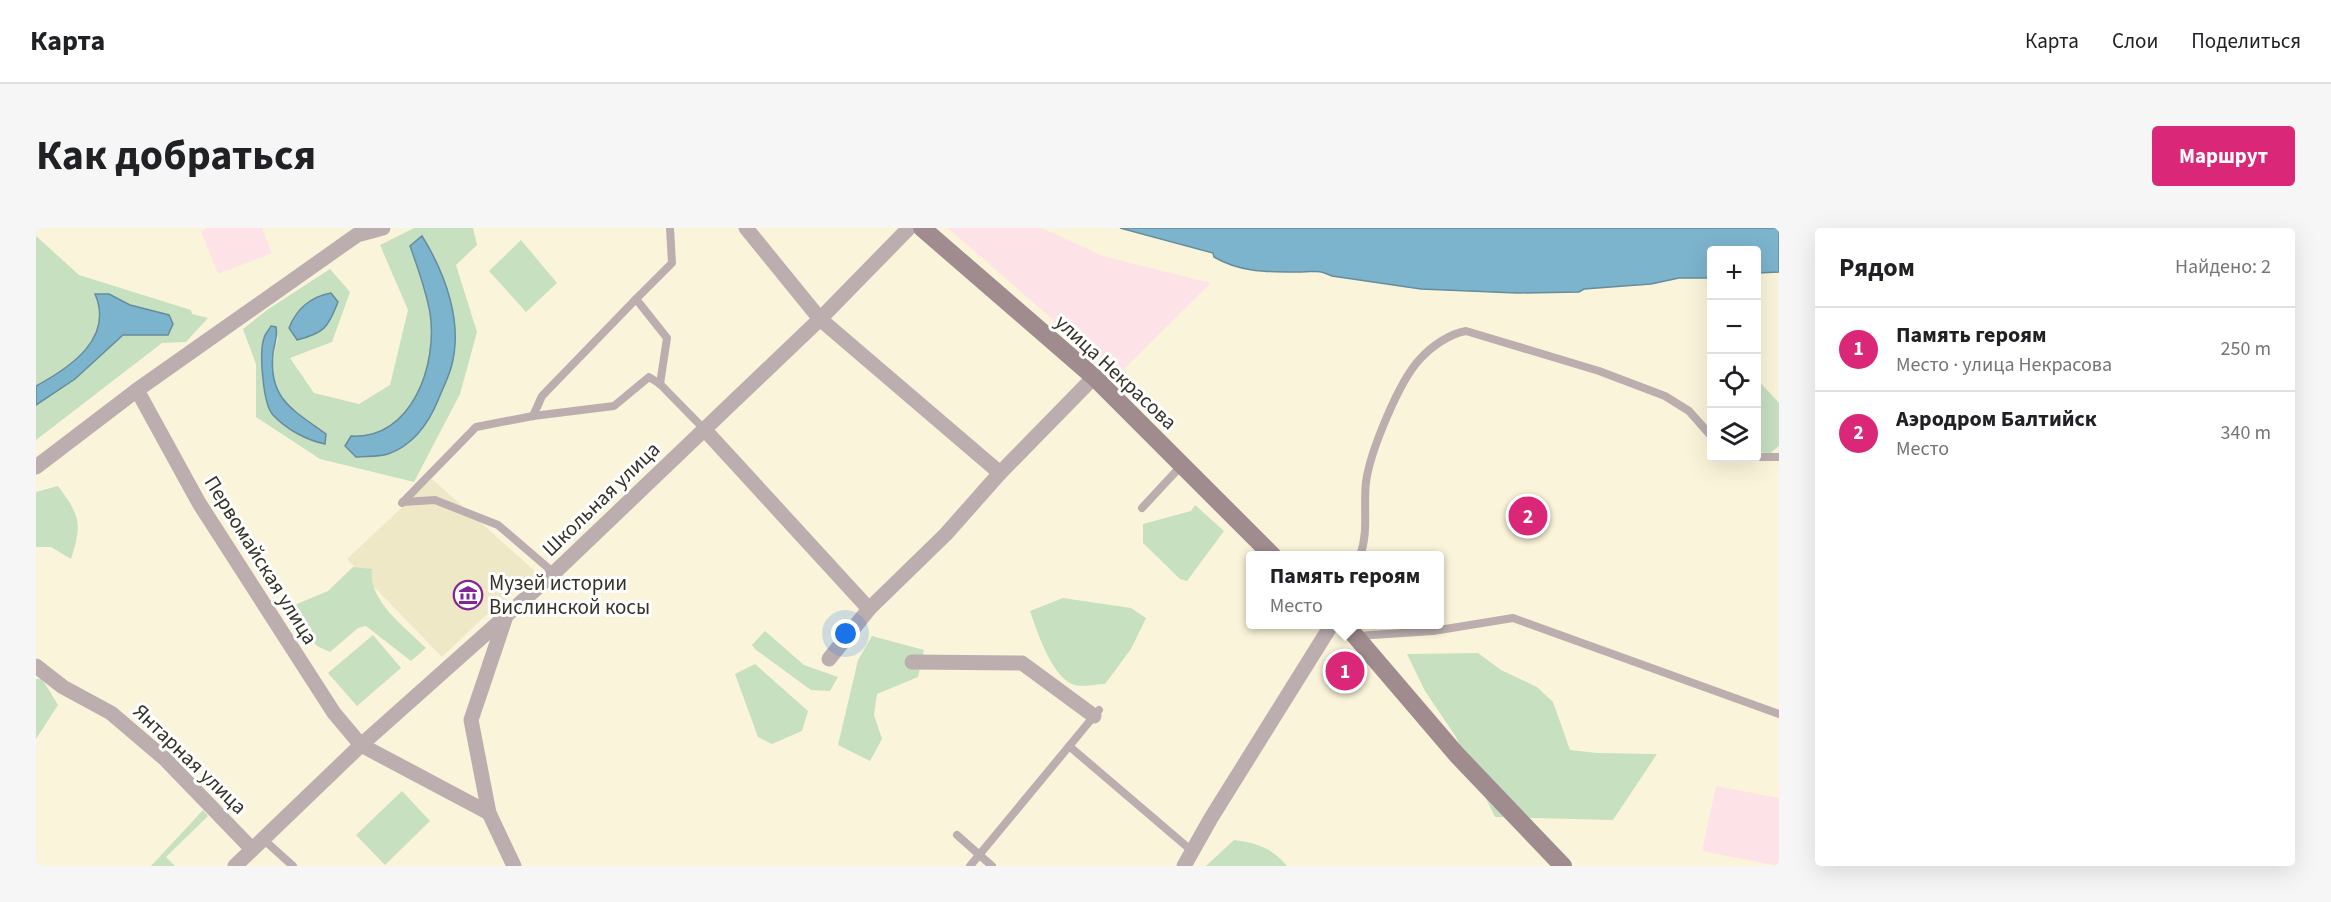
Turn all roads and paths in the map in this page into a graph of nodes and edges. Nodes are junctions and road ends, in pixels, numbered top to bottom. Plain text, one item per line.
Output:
1 (383, 228) edge
2 (670, 228) edge
3 (746, 228) edge
4 (909, 228) edge
5 (922, 228) edge
6 (636, 299) junction
7 (820, 319) junction
8 (1094, 377) junction
9 (660, 384) junction
10 (137, 390) junction
11 (532, 416) junction
12 (704, 429) junction
13 (1707, 431) edge
14 (1761, 457) edge
15 (1779, 457) edge
16 (1182, 465) junction
17 (36, 467) edge
18 (1000, 473) junction
19 (1142, 508) dead end
20 (1269, 551) edge
21 (1361, 551) edge
22 (554, 573) junction
23 (869, 609) junction
24 (505, 620) junction
25 (1329, 629) edge
26 (1350, 630) edge
27 (829, 658) dead end
28 (912, 662) dead end
29 (36, 666) edge
30 (1096, 713) joint
31 (1779, 714) edge
32 (360, 745) junction
33 (1069, 746) junction
34 (489, 813) junction
35 (957, 835) dead end
36 (256, 843) junction
37 (1192, 851) junction
38 (979, 855) junction
39 (235, 866) edge
40 (293, 866) edge
41 (514, 866) edge
42 (970, 866) edge
43 (992, 866) edge
44 (1184, 866) edge
45 (1563, 866) edge

1 - 10 street
2 - 6 lane
3 - 7 street
4 - 7 street, Школьная улица
5 - 8 street, улица Некрасова
6 - 9 lane
6 - 11 lane
7 - 12 street, Школьная улица
7 - 18 street
8 - 16 street, улица Некрасова
8 - 18 street
9 - 11 lane
9 - 12 lane
10 - 17 street
10 - 32 street, Первомайская улица
11 - 22 lane
12 - 22 street, Школьная улица
12 - 23 street
13 - 21 lane
14 - 15 lane
16 - 19 lane
16 - 20 street, улица Некрасова
18 - 23 street
22 - 24 street, Школьная улица
23 - 27 street
24 - 32 street, Школьная улица
24 - 34 street
25 - 37 street
26 - 31 lane
26 - 45 street
28 - 30 street
29 - 36 street, Янтарная улица
30 - 33 lane
32 - 34 street
32 - 36 street, Школьная улица
33 - 37 lane
33 - 38 lane
34 - 41 street
35 - 38 lane
36 - 39 street, Школьная улица
36 - 40 lane
37 - 44 street
38 - 42 lane
38 - 43 lane

